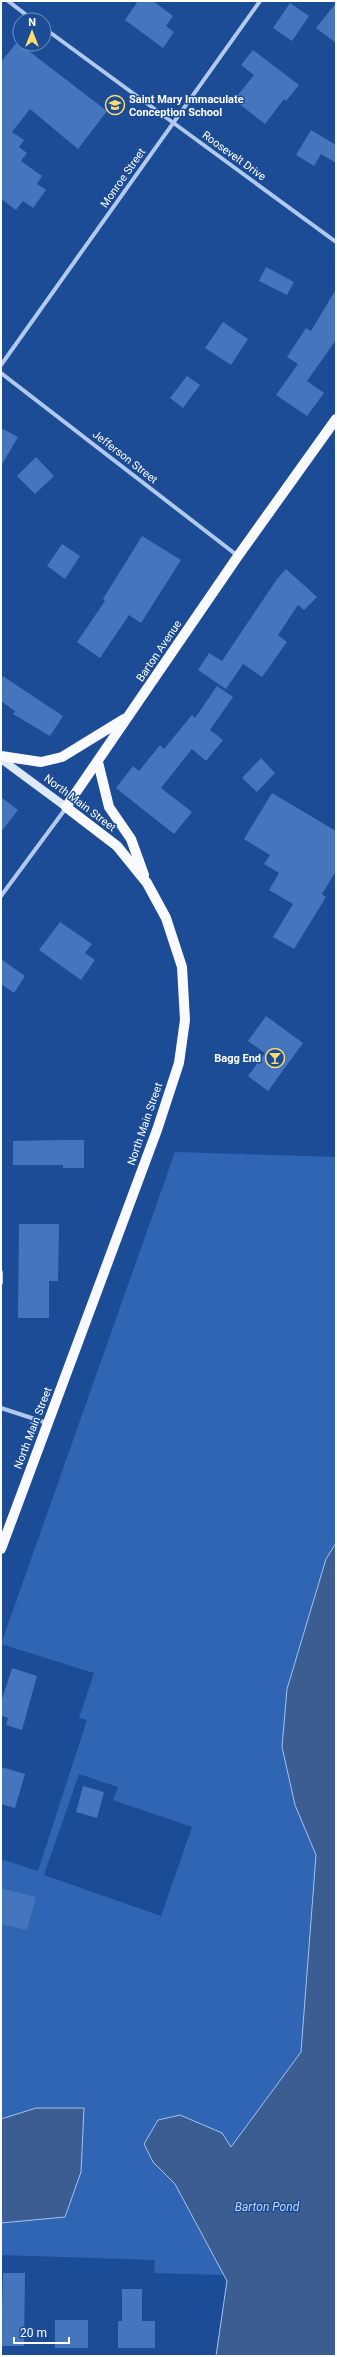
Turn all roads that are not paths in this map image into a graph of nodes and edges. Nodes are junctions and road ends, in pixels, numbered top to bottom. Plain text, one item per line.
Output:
1 (8, 1) edge
2 (260, 1) edge
3 (23, 12) edge
4 (52, 34) edge
5 (173, 123) junction
6 (336, 242) edge
7 (1, 365) edge
8 (1, 373) edge
9 (336, 419) edge
10 (238, 556) junction
11 (128, 717) junction
12 (1, 757) edge
13 (98, 762) junction
14 (66, 807) junction
15 (147, 883) junction
16 (1, 896) edge
17 (1, 1272) edge
18 (1, 1282) edge
19 (1, 1408) edge
20 (48, 1424) junction
21 (1, 1549) edge

1 - 3 street
2 - 5 street, Monroe Street
4 - 5 street, Roosevelt Drive
5 - 6 street, Roosevelt Drive
5 - 7 street, Monroe Street
8 - 10 street, Jefferson Street
9 - 10 main road, Barton Avenue
10 - 11 main road, Barton Avenue
11 - 12 main road
11 - 13 main road, Barton Avenue
12 - 14 main road, North Main Street
13 - 14 main road, Barton Avenue
13 - 15 main road
14 - 15 main road, North Main Street
14 - 16 street, Barton Avenue
15 - 20 main road, North Main Street
17 - 18 street
19 - 20 street
20 - 21 main road, North Main Street

